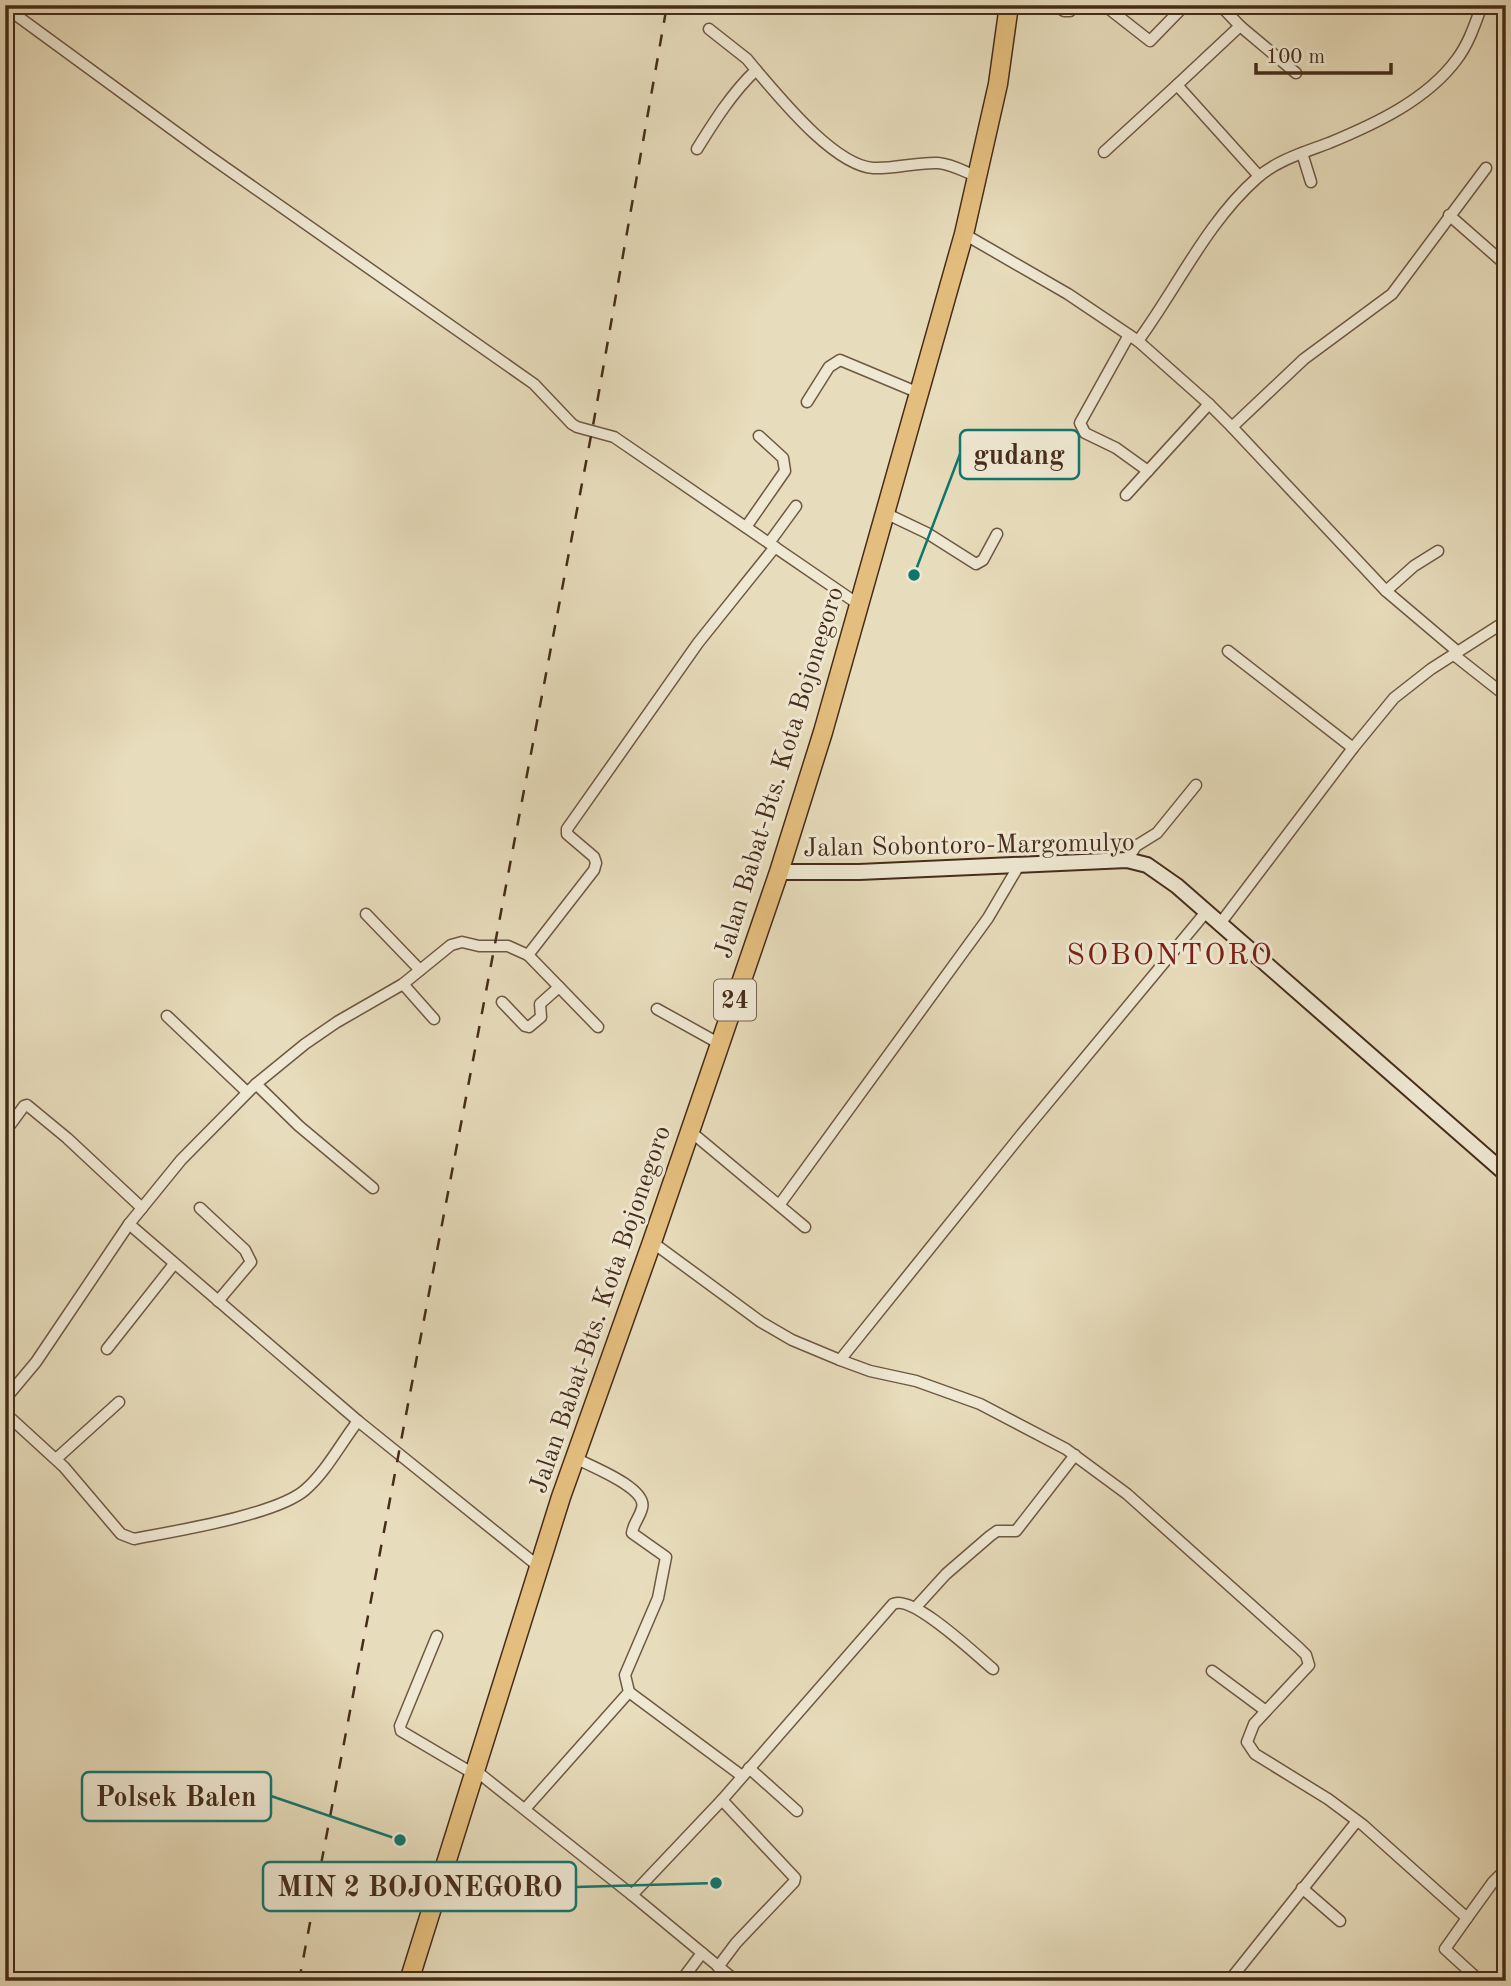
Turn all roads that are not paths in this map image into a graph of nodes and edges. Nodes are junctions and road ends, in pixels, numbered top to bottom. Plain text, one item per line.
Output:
1 (1009, 5) edge
2 (1054, 5) edge
3 (1074, 5) edge
4 (1104, 5) edge
5 (1185, 5) edge
6 (1220, 5) edge
7 (1482, 5) edge
8 (5, 7) edge
9 (1240, 26) junction
10 (709, 29) dead end
11 (757, 70) junction
12 (1296, 73) dead end
13 (1177, 85) junction
14 (697, 149) dead end
15 (1104, 152) dead end
16 (1302, 153) junction
17 (1486, 168) dead end
18 (1259, 176) junction
19 (978, 177) junction
20 (1311, 182) dead end
21 (1449, 215) junction
22 (964, 234) junction
23 (1506, 265) edge
24 (1134, 338) junction
25 (919, 393) junction
26 (807, 402) dead end
27 (1209, 404) junction
28 (1232, 427) junction
29 (759, 436) dead end
30 (1148, 471) junction
31 (1126, 495) dead end
32 (796, 506) dead end
33 (885, 513) junction
34 (746, 527) junction
35 (997, 534) dead end
36 (772, 545) junction
37 (1438, 551) dead end
38 (1385, 591) junction
39 (858, 604) junction
40 (1506, 621) edge
41 (1228, 651) dead end
42 (1456, 653) junction
43 (1506, 696) edge
44 (1353, 748) junction
45 (1196, 785) dead end
46 (1127, 860) junction
47 (1018, 867) junction
48 (779, 872) junction
49 (1206, 912) junction
50 (366, 914) dead end
51 (1219, 925) junction
52 (528, 955) junction
53 (420, 970) junction
54 (403, 984) junction
55 (559, 987) junction
56 (502, 1002) dead end
57 (657, 1009) dead end
58 (167, 1016) dead end
59 (435, 1019) dead end
60 (598, 1027) dead end
61 (720, 1044) junction
62 (256, 1084) junction
63 (247, 1092) junction
64 (690, 1131) junction
65 (5, 1132) edge
66 (1506, 1174) edge
67 (373, 1188) dead end
68 (780, 1204) junction
69 (142, 1208) junction
70 (200, 1208) dead end
71 (129, 1224) junction
72 (805, 1227) dead end
73 (652, 1242) junction
74 (174, 1264) junction
75 (218, 1301) junction
76 (107, 1349) dead end
77 (840, 1360) junction
78 (7, 1393) edge
79 (119, 1402) dead end
80 (5, 1413) edge
81 (358, 1421) junction
82 (1075, 1455) junction
83 (575, 1458) junction
84 (56, 1459) junction
85 (538, 1566) junction
86 (916, 1607) junction
87 (437, 1636) dead end
88 (993, 1669) dead end
89 (1212, 1671) dead end
90 (629, 1692) junction
91 (1266, 1711) junction
92 (475, 1772) junction
93 (746, 1772) junction
94 (722, 1800) junction
95 (526, 1809) junction
96 (797, 1811) dead end
97 (1357, 1821) junction
98 (1506, 1869) edge
99 (1302, 1888) junction
100 (632, 1895) junction
101 (1467, 1918) junction
102 (1340, 1921) dead end
103 (702, 1953) junction
104 (718, 1967) junction
105 (408, 1981) edge
106 (681, 1981) edge
107 (736, 1981) edge
108 (1229, 1981) edge
109 (1480, 1981) edge

1 - 19 highway, Jalan Babat-Bts. Kota Bojonegoro / 24
2 - 3 street
4 - 5 street
6 - 9 street
7 - 16 street
8 - 34 street
9 - 12 street
9 - 13 street
10 - 11 street
11 - 14 street
11 - 19 street
13 - 15 street
13 - 18 street
16 - 18 street
16 - 20 street
17 - 21 street
18 - 24 street
19 - 22 highway, Jalan Babat-Bts. Kota Bojonegoro / 24
21 - 23 street
21 - 28 street
22 - 24 street
22 - 25 highway, Jalan Babat-Bts. Kota Bojonegoro / 24
24 - 27 street
24 - 30 street
25 - 26 street
25 - 33 highway, Jalan Babat-Bts. Kota Bojonegoro / 24
27 - 28 street
27 - 30 street
28 - 38 street
29 - 34 street
30 - 31 street
32 - 36 street
33 - 35 street
33 - 39 highway, Jalan Babat-Bts. Kota Bojonegoro / 24
34 - 36 street
36 - 39 street
36 - 52 street
37 - 38 street
38 - 42 street
39 - 48 highway, Jalan Babat-Bts. Kota Bojonegoro / 24
40 - 42 street
41 - 44 street
42 - 43 street
42 - 44 street
44 - 51 street
45 - 46 street
46 - 47 street, Jalan Sobontoro-Margomulyo
46 - 49 street, Jalan Sobontoro-Margomulyo
47 - 48 street, Jalan Sobontoro-Margomulyo
47 - 68 street
48 - 61 highway, Jalan Babat-Bts. Kota Bojonegoro / 24
49 - 51 street, Jalan Sobontoro-Margomulyo
49 - 77 street
50 - 53 street
51 - 66 street, Jalan Sobontoro-Margomulyo
52 - 53 street
52 - 55 street
53 - 54 street
54 - 59 street
54 - 62 street
55 - 56 street
55 - 60 street
57 - 61 street
58 - 63 street
61 - 64 highway, Jalan Babat-Bts. Kota Bojonegoro / 24
62 - 63 street
62 - 67 street
63 - 69 street
64 - 68 street
64 - 73 highway, Jalan Babat-Bts. Kota Bojonegoro / 24
65 - 69 street
68 - 72 street
69 - 71 street
70 - 75 street
71 - 74 street
71 - 78 street
73 - 77 street
73 - 83 highway, Jalan Babat-Bts. Kota Bojonegoro / 24
74 - 75 street
74 - 76 street
75 - 81 street
77 - 82 street
79 - 84 street
80 - 84 street
81 - 84 street
81 - 85 street
82 - 86 street
82 - 91 street
83 - 85 highway, Jalan Babat-Bts. Kota Bojonegoro / 24
83 - 90 street
85 - 92 highway, Jalan Babat-Bts. Kota Bojonegoro / 24
86 - 88 street
86 - 93 street
87 - 92 street
89 - 91 street
90 - 93 street
90 - 95 street
91 - 97 street
92 - 95 street
92 - 105 highway, Jalan Babat-Bts. Kota Bojonegoro / 24
93 - 94 street
93 - 96 street
94 - 100 street
94 - 104 street
95 - 100 street
97 - 99 street
97 - 101 street
98 - 101 street
99 - 102 street
99 - 108 street
100 - 103 street
101 - 109 street
103 - 104 street
103 - 106 street
104 - 107 street

